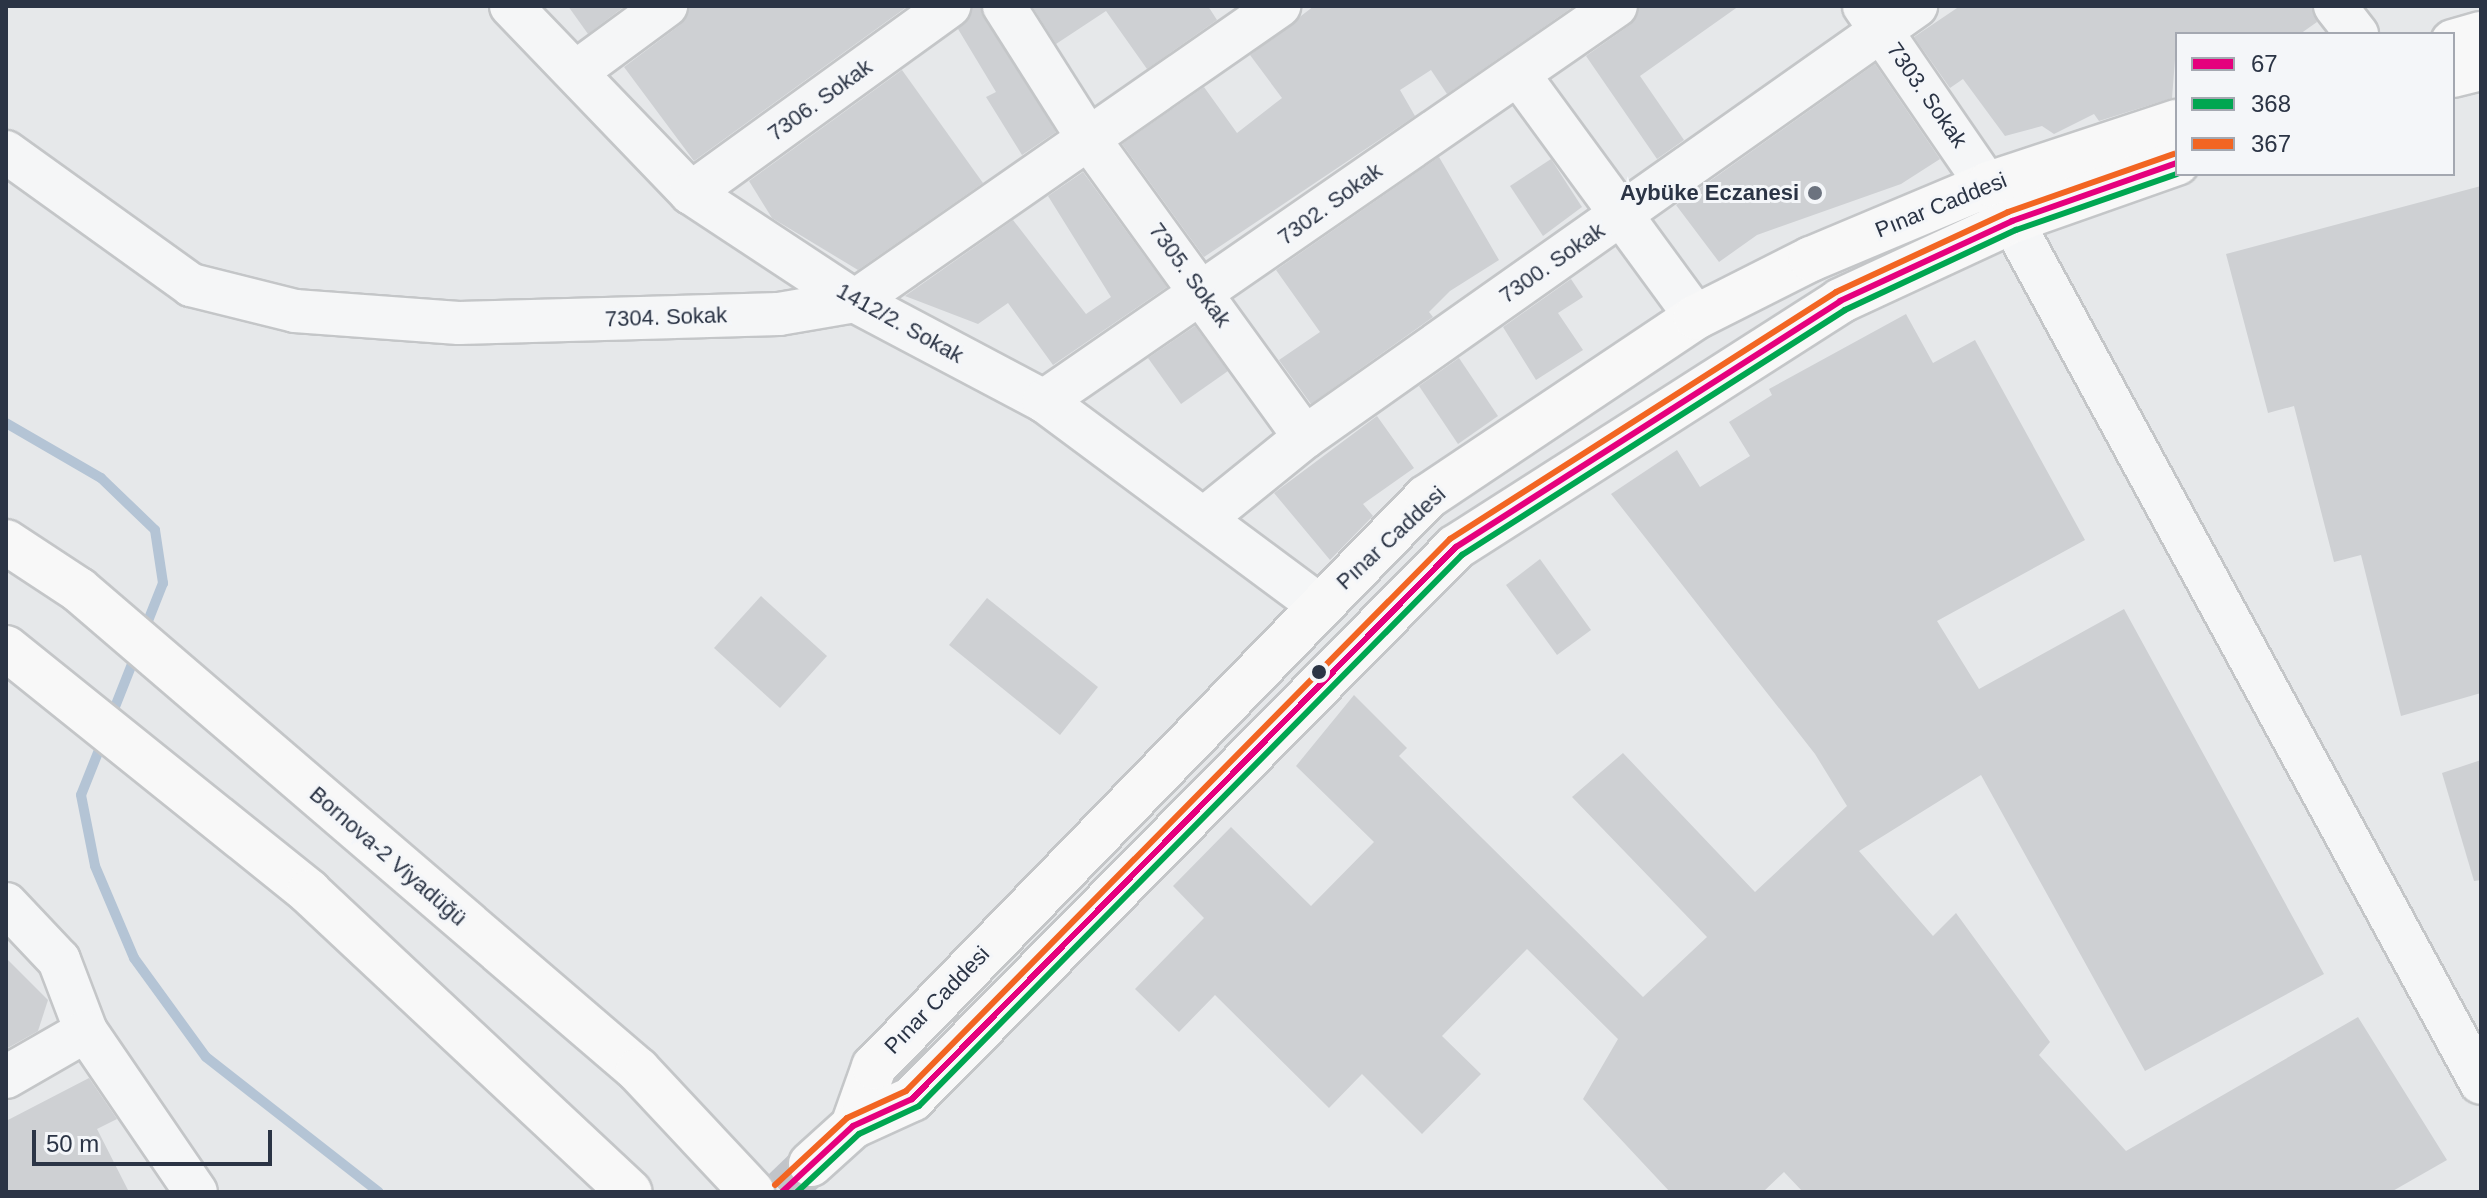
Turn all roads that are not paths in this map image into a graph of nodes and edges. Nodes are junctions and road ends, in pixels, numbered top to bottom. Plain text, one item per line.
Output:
1 (511, 6) edge
2 (666, 6) edge
3 (949, 6) edge
4 (1004, 6) edge
5 (1279, 6) edge
6 (1616, 6) edge
7 (1916, 6) edge
8 (2335, 6) edge
9 (1873, 18) edge
10 (2355, 32) edge
11 (2481, 34) edge
12 (2455, 41) edge
13 (2481, 68) edge
14 (576, 72) junction
15 (2455, 74) edge
16 (1519, 75) junction
17 (2175, 123) edge
18 (1086, 135) junction
19 (6, 152) edge
20 (2175, 164) edge
21 (1989, 184) junction
22 (691, 193) junction
23 (1618, 217) junction
24 (2012, 221) junction
25 (1202, 289) junction
26 (855, 301) junction
27 (1696, 317) junction
28 (1044, 401) junction
29 (1305, 437) junction
30 (1205, 518) junction
31 (6, 542) edge
32 (1320, 606) junction
33 (6, 648) edge
34 (6, 904) edge
35 (86, 1031) junction
36 (6, 1077) edge
37 (2481, 1083) edge
38 (853, 1126) junction
39 (811, 1164) tunnel mouth
40 (196, 1192) edge
41 (630, 1192) edge
42 (752, 1192) edge

1 - 14 street, 1412/2. Sokak
2 - 14 street
3 - 22 street, 7306. Sokak
4 - 18 street, 7305. Sokak
5 - 18 street, 7304. Sokak
6 - 16 street, 7302. Sokak
7 - 9 street, 7300. Sokak
8 - 10 street
9 - 21 street, 7303. Sokak
9 - 23 street, 7300. Sokak
11 - 12 main road
13 - 15 main road
14 - 22 street, 1412/2. Sokak
16 - 23 street
16 - 25 street, 7302. Sokak
17 - 21 main road, Pınar Caddesi
18 - 25 street, 7305. Sokak
18 - 26 street, 7304. Sokak
19 - 26 street, 7304. Sokak
20 - 24 main road, Pınar Caddesi
21 - 24 street, 7303. Sokak
21 - 27 main road, Pınar Caddesi
22 - 26 street, 1412/2. Sokak
23 - 27 street
23 - 29 street, 7300. Sokak
24 - 37 street, 7303. Sokak
24 - 38 main road, Pınar Caddesi
25 - 28 street, 7302. Sokak
25 - 29 street, 7305. Sokak
26 - 28 street, 1412/2. Sokak
27 - 32 main road, Pınar Caddesi
28 - 30 street, 1412/2. Sokak
29 - 30 street
30 - 32 street, 1412/2. Sokak
31 - 42 main road, Bornova-2 Viyadüğü
32 - 38 main road, Pınar Caddesi
33 - 41 main road
34 - 35 street
35 - 36 street
35 - 40 street
38 - 39 main road, Pınar Caddesi

